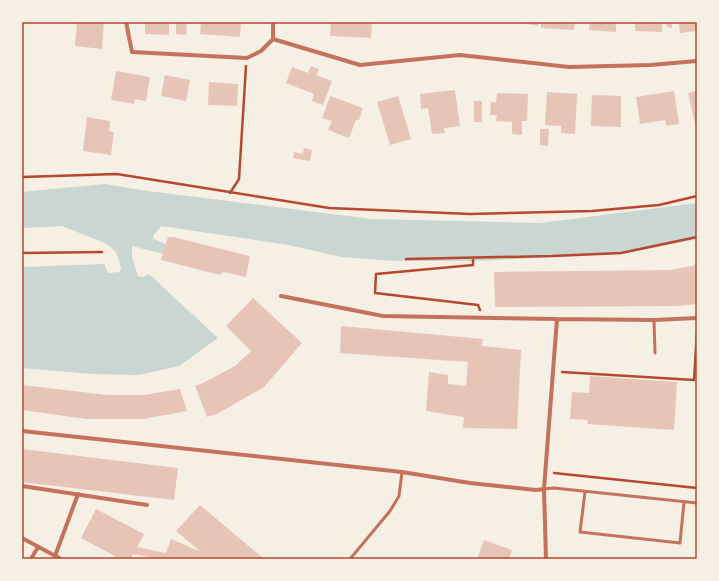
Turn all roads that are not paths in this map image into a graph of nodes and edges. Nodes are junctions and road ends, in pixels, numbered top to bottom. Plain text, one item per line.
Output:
1 (126, 22) edge
2 (273, 22) edge
3 (273, 39) junction
4 (697, 61) edge
5 (281, 296) dead end
6 (697, 318) edge
7 (557, 320) junction
8 (654, 320) junction
9 (655, 353) dead end
10 (22, 431) edge
11 (402, 472) junction
12 (22, 486) edge
13 (544, 489) junction
14 (585, 492) junction
15 (78, 494) junction
16 (684, 502) junction
17 (697, 503) edge
18 (147, 505) dead end
19 (22, 538) edge
20 (38, 547) junction
21 (55, 556) junction
22 (31, 559) edge
23 (61, 559) edge
24 (350, 559) edge
25 (546, 559) edge

1 - 3 street
2 - 3 street
3 - 4 street
5 - 7 street
6 - 8 street
7 - 8 street
7 - 13 street
8 - 9 lane
10 - 11 street
11 - 13 street
11 - 24 lane
12 - 15 street
13 - 14 lane
13 - 25 street
14 - 16 lane
14 - 16 lane
15 - 18 street
15 - 21 street
16 - 17 lane
19 - 20 street
20 - 21 street
20 - 22 street
21 - 23 street

